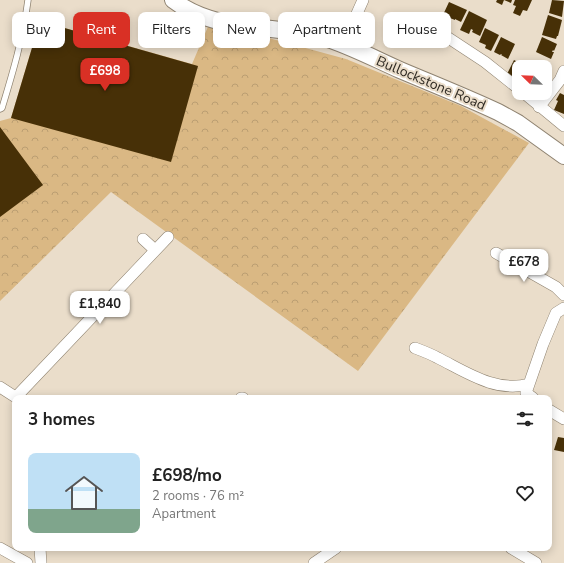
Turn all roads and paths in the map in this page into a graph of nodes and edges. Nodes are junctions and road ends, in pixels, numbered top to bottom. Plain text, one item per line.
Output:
1 (28, 0) edge
2 (173, 0) edge
3 (364, 0) edge
4 (358, 12) edge
5 (278, 31) edge
6 (451, 40) edge
7 (350, 48) edge
8 (564, 71) edge
9 (512, 84) edge
10 (532, 100) edge
11 (539, 106) junction
12 (0, 109) edge
13 (564, 126) edge
14 (564, 156) edge
15 (168, 237) dead end
16 (143, 239) dead end
17 (155, 250) junction
18 (496, 253) dead end
19 (564, 295) edge
20 (564, 308) edge
21 (415, 348) dead end
22 (529, 384) junction
23 (0, 386) edge
24 (12, 395) edge
25 (19, 395) edge
26 (529, 395) edge
27 (552, 412) edge
28 (564, 419) edge
29 (12, 546) edge
30 (0, 547) edge
31 (40, 551) edge
32 (332, 551) edge
33 (516, 551) edge
34 (27, 563) edge
35 (41, 563) edge
36 (314, 563) edge
37 (535, 563) edge

1 - 12 lane
2 - 5 street, Bullockstone Road
3 - 4 street
6 - 9 street
7 - 14 street, Bullockstone Road
8 - 11 street
10 - 11 street
11 - 13 street
15 - 17 street
16 - 17 street
17 - 25 street
18 - 19 street
20 - 22 street
21 - 22 street
22 - 26 street
23 - 24 street
27 - 28 street
29 - 30 street
30 - 34 street
31 - 35 street
32 - 36 street
33 - 37 street

